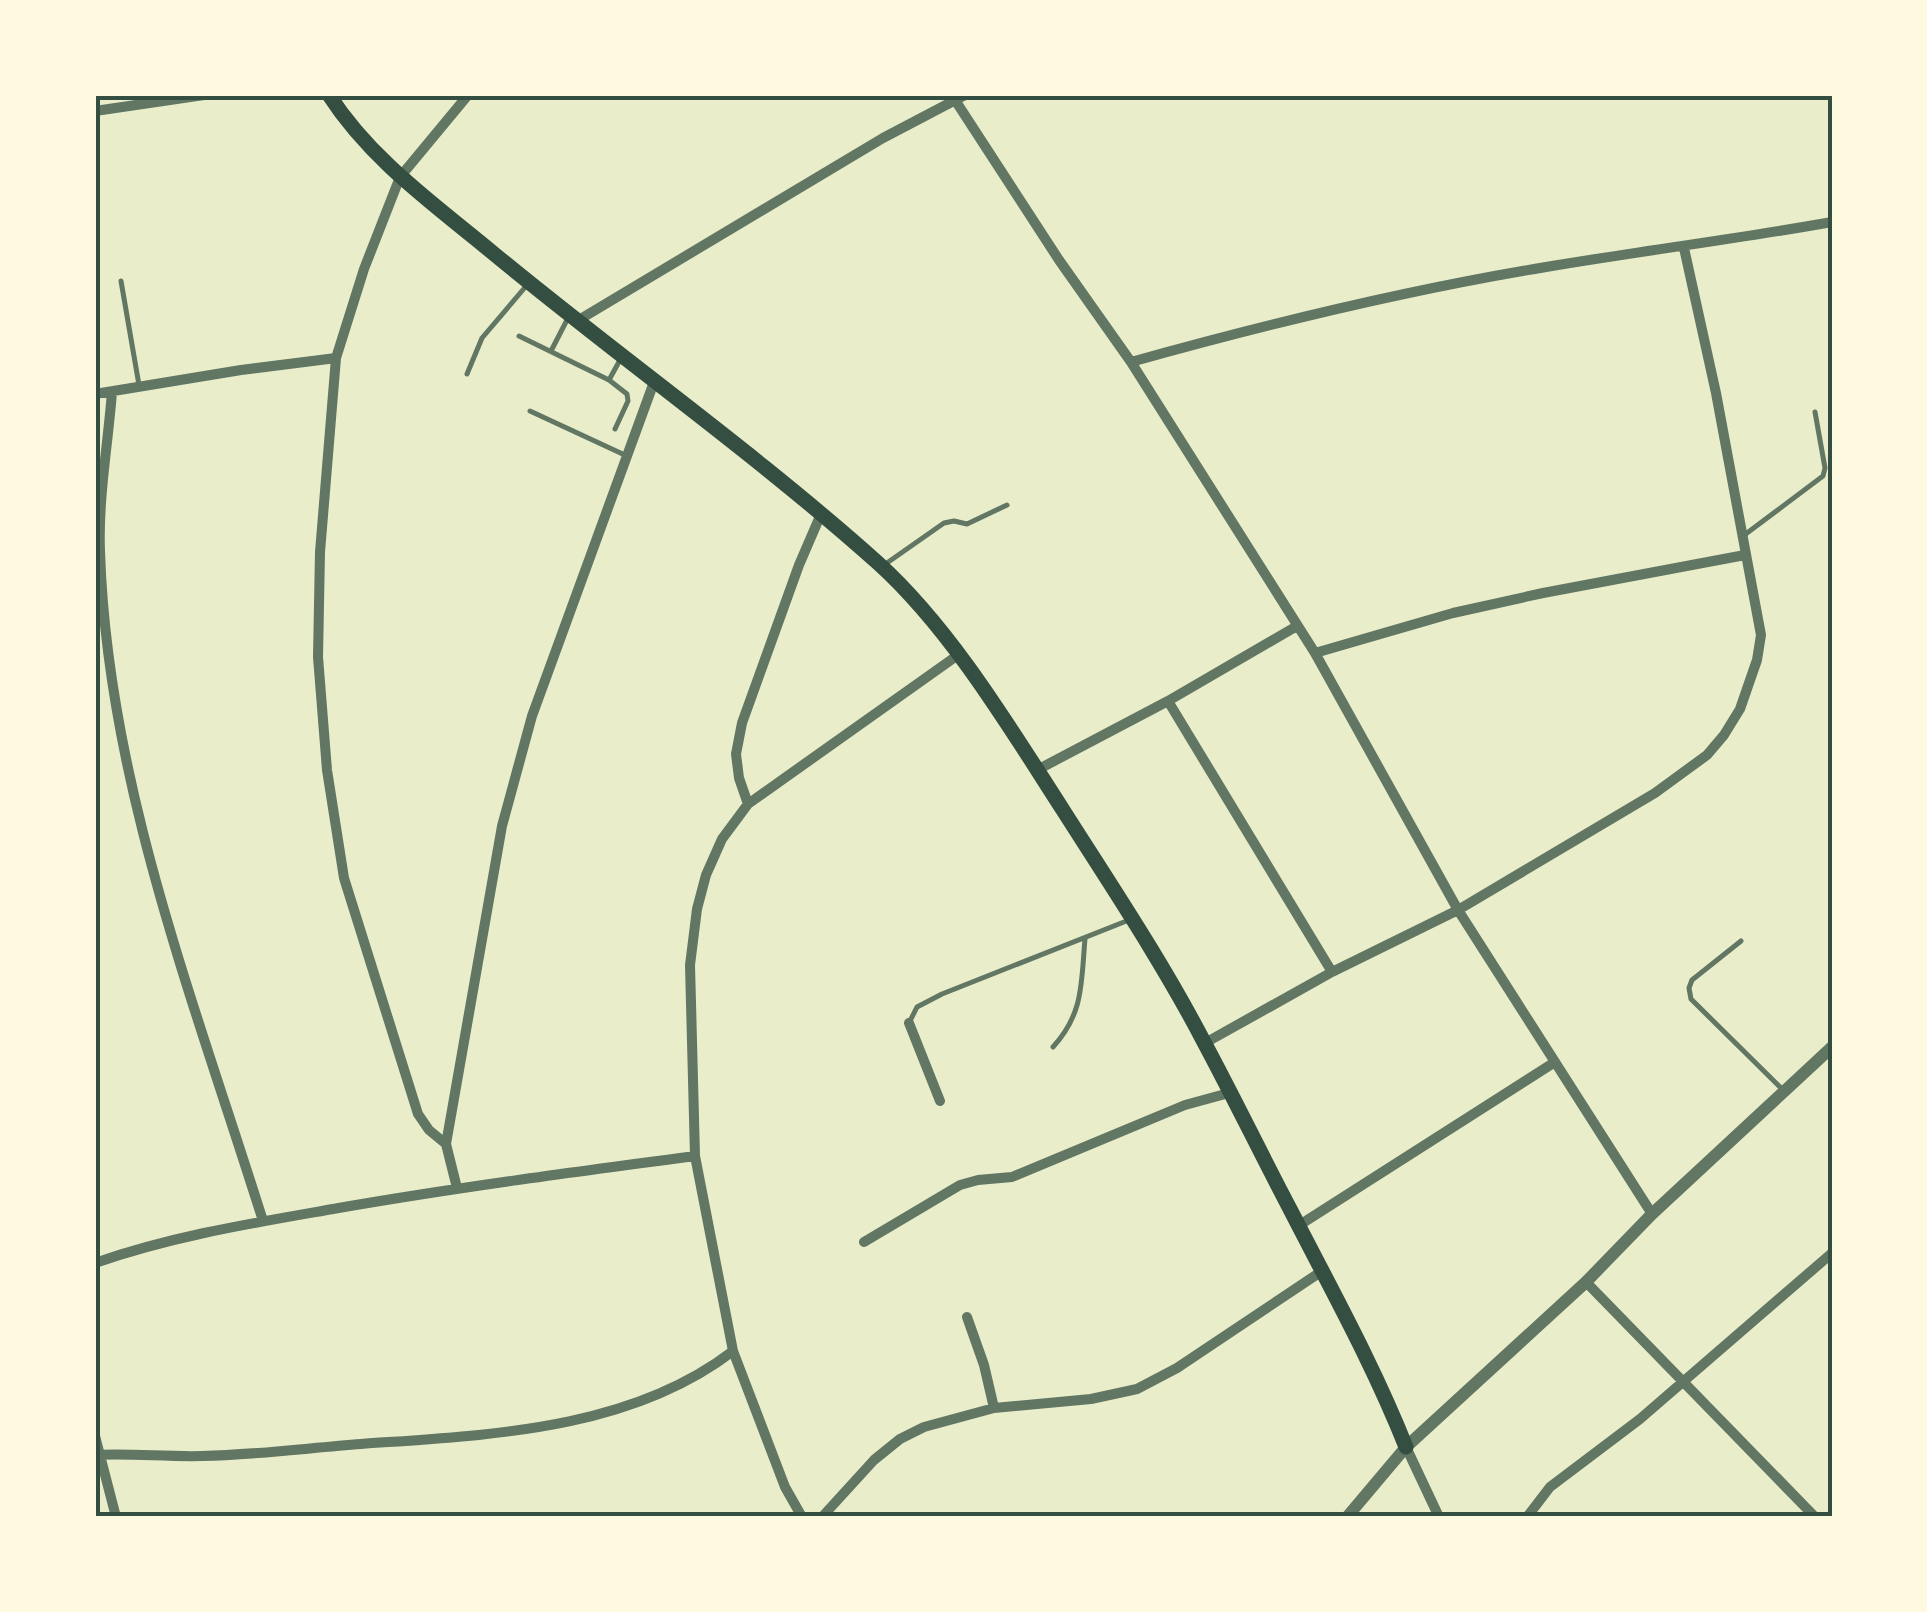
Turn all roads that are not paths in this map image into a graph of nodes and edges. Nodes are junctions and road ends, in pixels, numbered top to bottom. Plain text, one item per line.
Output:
1 (204, 95) edge
2 (329, 95) edge
3 (468, 95) edge
4 (960, 97) edge
5 (95, 111) edge
6 (400, 176) junction
7 (1832, 222) edge
8 (1684, 248) junction
9 (120, 281) dead end
10 (529, 283) junction
11 (574, 318) junction
12 (519, 336) dead end
13 (551, 351) junction
14 (336, 358) junction
15 (622, 358) junction
16 (1130, 362) junction
17 (467, 374) dead end
18 (609, 380) junction
19 (654, 382) junction
20 (139, 388) junction
21 (112, 392) junction
22 (95, 394) edge
23 (530, 411) dead end
24 (1815, 412) dead end
25 (615, 429) dead end
26 (627, 456) junction
27 (1007, 505) dead end
28 (821, 514) junction
29 (1741, 538) junction
30 (1745, 555) junction
31 (882, 566) junction
32 (100, 624) edge
33 (1297, 626) junction
34 (1314, 653) junction
35 (958, 655) junction
36 (1168, 701) junction
37 (1037, 770) junction
38 (748, 804) junction
39 (1458, 910) junction
40 (1132, 919) junction
41 (1084, 939) junction
42 (1741, 941) dead end
43 (1332, 972) junction
44 (909, 1023) joint
45 (1205, 1043) junction
46 (1832, 1046) edge
47 (1053, 1047) dead end
48 (1554, 1062) junction
49 (1784, 1091) junction
50 (1229, 1093) junction
51 (940, 1101) dead end
52 (446, 1144) junction
53 (695, 1156) junction
54 (457, 1188) junction
55 (1652, 1214) junction
56 (264, 1221) junction
57 (1298, 1226) junction
58 (864, 1242) dead end
59 (1832, 1253) edge
60 (95, 1264) edge
61 (1322, 1271) junction
62 (1586, 1282) junction
63 (968, 1317) dead end
64 (733, 1351) junction
65 (1682, 1383) junction
66 (994, 1408) junction
67 (95, 1436) edge
68 (1406, 1447) junction
69 (97, 1455) edge
70 (116, 1517) edge
71 (802, 1517) edge
72 (822, 1517) edge
73 (1347, 1517) edge
74 (1439, 1517) edge
75 (1527, 1517) edge
76 (1814, 1517) edge

1 - 5 street
2 - 6 main road
3 - 6 street
4 - 11 street
4 - 16 street
6 - 10 main road
6 - 14 street
7 - 8 street
8 - 16 street
8 - 29 street
9 - 20 lane
10 - 11 main road
10 - 17 lane
11 - 13 lane
11 - 15 main road
12 - 13 lane
13 - 18 lane
14 - 20 street
14 - 52 street
15 - 18 lane
15 - 19 main road
16 - 33 street
18 - 25 lane
19 - 26 street
19 - 28 main road
20 - 21 street
21 - 22 street
21 - 32 street
23 - 26 lane
24 - 29 lane
26 - 52 street
27 - 31 lane
28 - 31 main road
28 - 38 street
29 - 30 street
30 - 34 street
30 - 39 street
31 - 35 main road
32 - 56 street
33 - 34 street
33 - 36 street
34 - 39 street
35 - 37 main road
35 - 38 street
36 - 37 street
36 - 43 street
37 - 40 main road
38 - 53 street
39 - 43 street
39 - 48 street
40 - 41 lane
40 - 45 main road
41 - 44 lane
41 - 47 lane
42 - 49 lane
43 - 45 street
44 - 51 street
45 - 50 main road
46 - 49 street
48 - 55 street
48 - 57 street
49 - 55 street
50 - 57 main road
50 - 58 street
52 - 54 street
53 - 54 street
53 - 64 street
54 - 56 street
55 - 62 street
56 - 60 street
57 - 61 main road
59 - 65 street
61 - 66 street
61 - 68 main road
62 - 65 street
62 - 68 street
63 - 66 street
64 - 69 street
64 - 71 street
65 - 75 street
65 - 76 street
66 - 72 street
67 - 69 street
68 - 73 street
68 - 74 street
69 - 70 street

